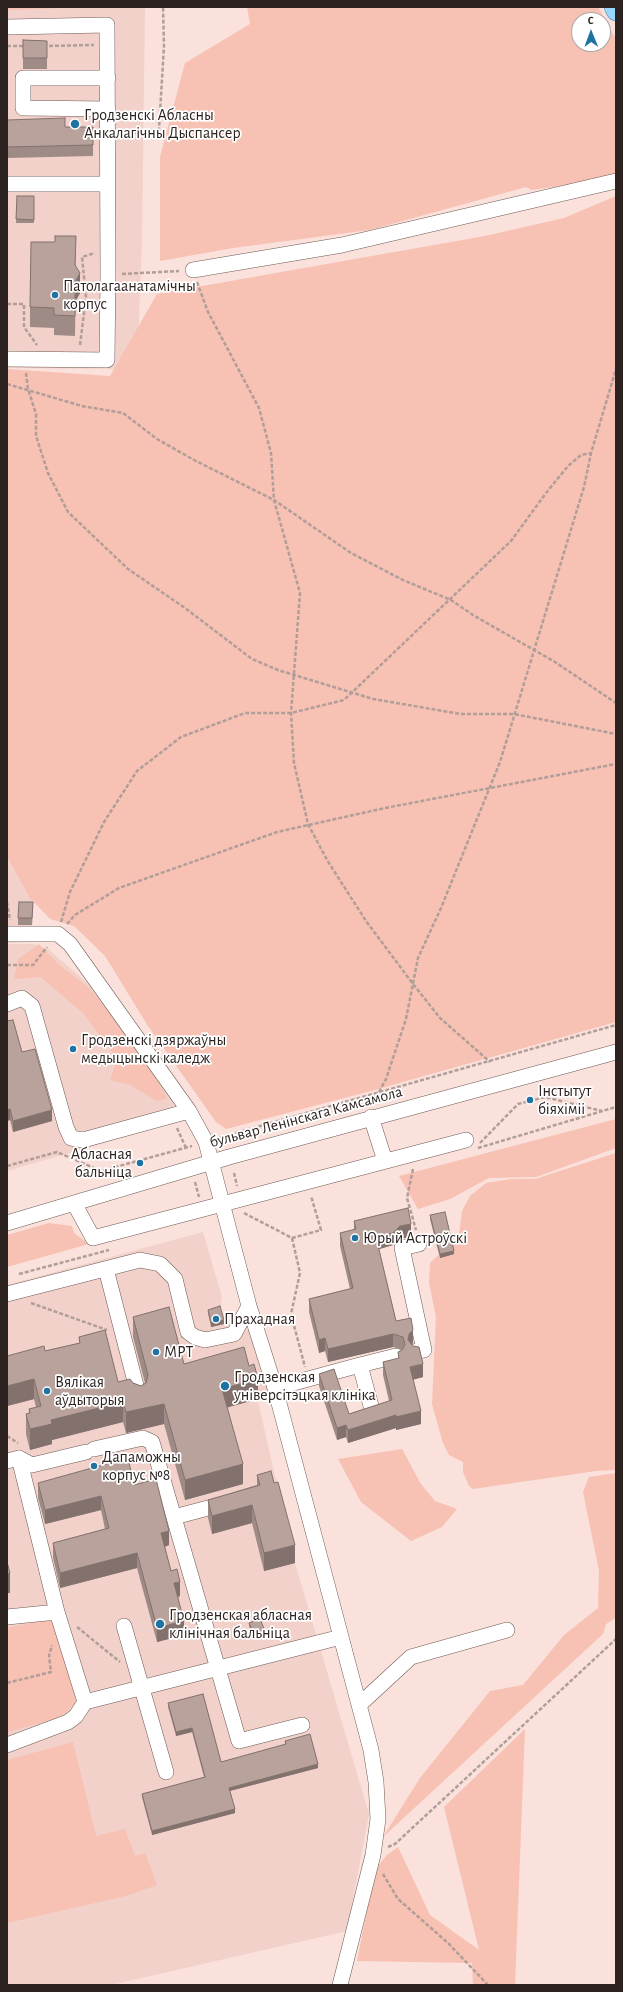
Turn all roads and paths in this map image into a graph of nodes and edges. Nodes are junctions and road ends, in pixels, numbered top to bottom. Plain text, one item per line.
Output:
1 (163, 7) edge
2 (614, 7) edge
3 (616, 11) edge
4 (7, 27) edge
5 (107, 44) junction
6 (7, 46) edge
7 (30, 46) edge
8 (38, 46) edge
9 (108, 78) junction
10 (108, 109) junction
11 (108, 137) junction
12 (616, 181) edge
13 (7, 184) edge
14 (108, 184) junction
15 (97, 252) dead end
16 (193, 270) junction
17 (108, 275) junction
18 (7, 304) edge
19 (44, 345) dead end
20 (73, 345) dead end
21 (7, 359) edge
22 (25, 359) junction
23 (616, 369) edge
24 (7, 384) edge
25 (28, 389) junction
26 (591, 453) junction
27 (274, 500) junction
28 (451, 600) junction
29 (534, 650) junction
30 (294, 675) junction
31 (354, 693) junction
32 (616, 703) edge
33 (291, 713) junction
34 (514, 714) junction
35 (616, 734) edge
36 (616, 764) edge
37 (489, 789) junction
38 (308, 824) junction
39 (7, 934) edge
40 (58, 934) junction
41 (7, 965) edge
42 (413, 984) junction
43 (7, 1004) edge
44 (616, 1025) edge
45 (616, 1052) edge
46 (490, 1062) junction
47 (379, 1092) junction
48 (189, 1111) junction
49 (602, 1111) dead end
50 (172, 1116) junction
51 (371, 1117) junction
52 (206, 1142) junction
53 (469, 1145) joint
54 (186, 1148) junction
55 (385, 1161) junction
56 (211, 1162) junction
57 (7, 1166) edge
58 (414, 1167) dead end
59 (311, 1196) dead end
60 (74, 1203) junction
61 (221, 1204) junction
62 (245, 1214) dead end
63 (7, 1223) edge
64 (292, 1238) junction
65 (419, 1244) joint
66 (106, 1268) junction
67 (7, 1294) edge
68 (28, 1302) dead end
69 (250, 1306) junction
70 (123, 1336) junction
71 (417, 1351) edge
72 (396, 1356) dead end
73 (360, 1365) junction
74 (309, 1379) junction
75 (274, 1388) junction
76 (139, 1397) edge
77 (372, 1406) edge
78 (13, 1460) edge
79 (241, 1500) edge
80 (174, 1517) junction
81 (59, 1616) junction
82 (7, 1617) edge
83 (124, 1626) dead end
84 (507, 1630) dead end
85 (341, 1637) junction
86 (616, 1639) edge
87 (217, 1667) junction
88 (7, 1684) edge
89 (142, 1684) junction
90 (85, 1702) junction
91 (359, 1705) junction
92 (302, 1725) dead end
93 (7, 1745) edge
94 (166, 1772) dead end
95 (373, 1855) junction
96 (340, 1985) edge
97 (488, 1985) edge

1 - 11 path
2 - 3 main road
4 - 5 street
5 - 8 path
5 - 9 street
6 - 7 path
9 - 10 street
9 - 10 street
10 - 11 street
11 - 14 street
12 - 16 street
13 - 14 street
14 - 17 street
15 - 20 path
16 - 17 path
16 - 27 path
17 - 22 street
18 - 19 path
21 - 22 street
22 - 25 path
23 - 26 path
24 - 25 path
25 - 27 path
25 - 30 path
26 - 28 path
26 - 29 path
27 - 28 path
27 - 30 path
28 - 29 path
28 - 31 path
29 - 32 path
29 - 34 path
30 - 31 path
30 - 33 path
31 - 33 path
31 - 34 path
33 - 38 path
33 - 40 path
34 - 35 path
34 - 37 path
36 - 37 path
37 - 38 path
37 - 42 path
38 - 40 path
38 - 42 path
39 - 40 street
40 - 41 path
40 - 48 street
42 - 46 path
42 - 47 path
43 - 50 street
44 - 46 path
45 - 51 street, бульвар Ленінскага Камсамола
46 - 47 path
47 - 52 path
48 - 50 street
48 - 52 street
49 - 53 path
50 - 54 path
51 - 55 street
51 - 56 street, бульвар Ленінскага Камсамола
52 - 54 path
52 - 56 street
53 - 55 street
54 - 57 path
55 - 61 street
56 - 60 street, бульвар Ленінскага Камсамола
56 - 61 street
58 - 65 path
59 - 64 path
60 - 61 street
60 - 63 street, бульвар Ленінскага Камсамола
61 - 69 street
62 - 64 path
64 - 74 path
65 - 71 street
66 - 67 street
66 - 69 street
66 - 70 street
68 - 70 path
69 - 75 street
70 - 76 street
72 - 73 street
73 - 74 street
73 - 77 street
74 - 75 street
75 - 85 street
78 - 80 street
78 - 81 street
79 - 80 street
80 - 87 street
81 - 82 street
81 - 88 path
81 - 89 path
81 - 90 street
83 - 89 street
84 - 91 street
85 - 87 street
85 - 91 street
86 - 95 path
87 - 89 street
87 - 92 street
89 - 90 street
89 - 94 street
90 - 93 street
91 - 95 street
95 - 96 street
95 - 97 path

